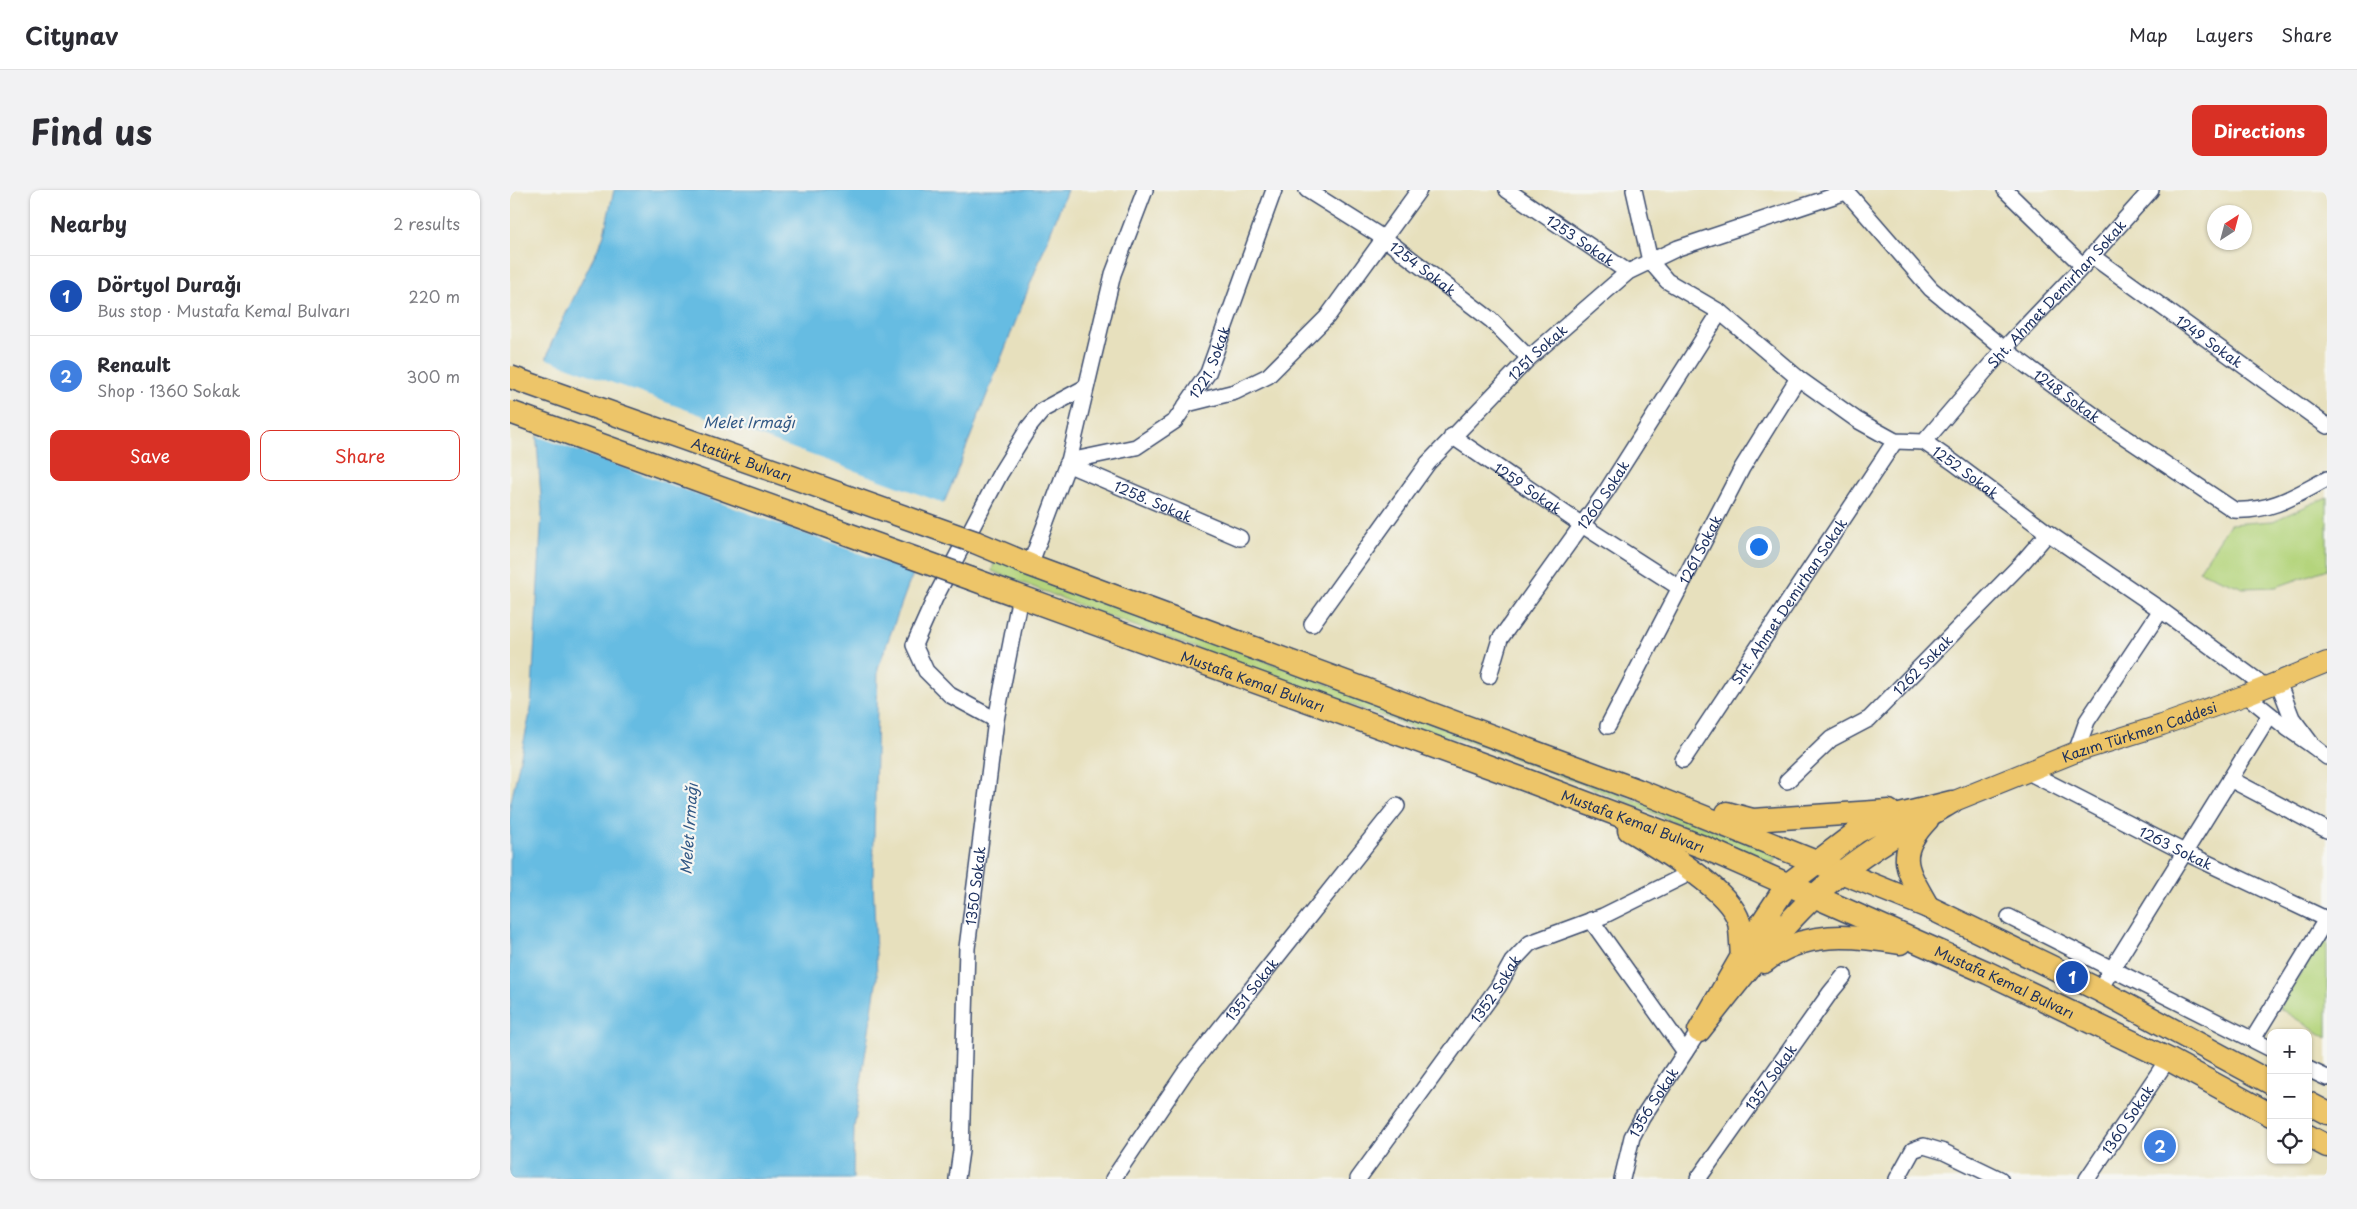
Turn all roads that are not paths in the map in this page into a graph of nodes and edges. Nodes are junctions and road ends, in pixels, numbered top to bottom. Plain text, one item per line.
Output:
1 (1145, 190) edge
2 (1274, 190) edge
3 (1307, 190) edge
4 (1419, 190) edge
5 (1508, 190) edge
6 (1634, 190) edge
7 (2005, 190) edge
8 (2151, 190) edge
9 (1845, 191) edge
10 (1385, 239) junction
11 (2088, 261) junction
12 (1650, 262) junction
13 (1628, 272) junction
14 (1720, 312) junction
15 (2004, 349) junction
16 (1529, 358) junction
17 (510, 377) edge
18 (1798, 378) junction
19 (1086, 387) junction
20 (1187, 404) junction
21 (510, 412) edge
22 (2327, 426) edge
23 (1452, 436) junction
24 (1895, 441) junction
25 (1924, 442) junction
26 (1068, 462) junction
27 (2327, 479) edge
28 (1582, 525) junction
29 (2048, 533) junction
30 (1240, 538) dead end
31 (1030, 565) junction
32 (1680, 588) junction
33 (1020, 596) junction
34 (2161, 610) junction
35 (1312, 624) dead end
36 (2327, 662) edge
37 (1489, 676) dead end
38 (2272, 684) junction
39 (2246, 695) junction
40 (2270, 715) junction
41 (996, 720) junction
42 (1608, 726) dead end
43 (2313, 746) junction
44 (2076, 752) junction
45 (2327, 757) edge
46 (1684, 760) dead end
47 (2028, 772) junction
48 (2230, 779) junction
49 (1787, 781) dead end
50 (1637, 790) junction
51 (1952, 802) junction
52 (1586, 803) junction
53 (1397, 806) dead end
54 (2327, 830) edge
55 (2184, 852) junction
56 (1817, 862) junction
57 (1692, 872) junction
58 (1842, 872) junction
59 (1787, 884) junction
60 (1815, 896) junction
61 (1928, 907) junction
62 (2009, 917) dead end
63 (2327, 919) edge
64 (1590, 920) junction
65 (1933, 949) junction
66 (1742, 957) junction
67 (2112, 969) junction
68 (1844, 976) dead end
69 (1732, 989) junction
70 (2099, 990) junction
71 (1699, 1031) junction
72 (2253, 1040) junction
73 (2267, 1047) edge
74 (1685, 1052) junction
75 (2168, 1059) junction
76 (2312, 1070) edge
77 (2327, 1078) edge
78 (2267, 1081) edge
79 (2312, 1105) edge
80 (2267, 1113) edge
81 (2327, 1113) edge
82 (2312, 1138) edge
83 (2327, 1146) edge
84 (957, 1179) edge
85 (1113, 1179) edge
86 (1358, 1179) edge
87 (1622, 1179) edge
88 (1698, 1179) edge
89 (1897, 1179) edge
90 (2000, 1179) edge
91 (2087, 1179) edge

1 - 19 street
2 - 20 street, 1221. Sokak
3 - 10 street, 1254 Sokak
4 - 10 street
5 - 13 street, 1253 Sokak
6 - 12 street
7 - 11 street, 1249 Sokak
8 - 11 street, Sht. Ahmet Demirhan Sokak
9 - 12 street, 1251 Sokak
9 - 15 street, 1248 Sokak
10 - 16 street, 1254 Sokak
10 - 20 street
11 - 15 street, Sht. Ahmet Demirhan Sokak
11 - 22 street, 1249 Sokak
12 - 13 street, 1251 Sokak
12 - 14 street, 1252 Sokak
13 - 16 street, 1251 Sokak
14 - 18 street, 1252 Sokak
14 - 28 street, 1260 Sokak
15 - 25 street, Sht. Ahmet Demirhan Sokak
15 - 27 street, 1248 Sokak
16 - 23 street, 1251 Sokak
17 - 31 highway, Atatürk Bulvarı, bridge
18 - 24 street, 1252 Sokak
18 - 32 street, 1261 Sokak
19 - 26 street
19 - 41 street
20 - 26 street, 1221. Sokak
21 - 33 highway, Mustafa Kemal Bulvarı, bridge
23 - 28 street, 1259 Sokak
23 - 35 street, 1251 Sokak
24 - 25 street, 1252 Sokak
24 - 46 street, Sht. Ahmet Demirhan Sokak
25 - 29 street, 1252 Sokak
26 - 30 street, 1258. Sokak
26 - 31 street
28 - 32 street, 1259 Sokak
28 - 37 street, 1260 Sokak
29 - 34 street, 1252 Sokak
29 - 49 street, 1262 Sokak
31 - 50 highway
32 - 42 street, 1261 Sokak
33 - 41 street, 1350 Sokak
33 - 52 highway, Mustafa Kemal Bulvarı
34 - 38 street, 1252 Sokak
34 - 44 street
36 - 38 main road, Kazım Türkmen Caddesi
38 - 39 main road, Kazım Türkmen Caddesi
38 - 43 street
39 - 40 street
39 - 44 main road, Kazım Türkmen Caddesi
40 - 43 street
40 - 48 street
41 - 84 street, 1350 Sokak
43 - 45 street
44 - 47 main road, Kazım Türkmen Caddesi
47 - 51 main road, Kazım Türkmen Caddesi
47 - 55 street, 1263 Sokak
48 - 54 street
48 - 55 street
50 - 51 highway
50 - 56 highway
51 - 56 highway
51 - 58 highway
51 - 61 highway
52 - 57 highway
52 - 59 highway, Mustafa Kemal Bulvarı
53 - 85 street, 1351 Sokak
55 - 63 street, 1263 Sokak
55 - 67 street
56 - 58 highway
56 - 59 highway
57 - 64 street, 1352 Sokak
57 - 66 highway
58 - 60 highway
58 - 61 highway
59 - 60 highway, Mustafa Kemal Bulvarı
59 - 66 highway
60 - 65 highway, Mustafa Kemal Bulvarı
60 - 69 highway
61 - 70 highway
62 - 67 street
63 - 72 street
64 - 74 street
64 - 86 street, 1352 Sokak
65 - 69 highway
65 - 75 highway, Mustafa Kemal Bulvarı
66 - 71 highway
67 - 70 street
67 - 72 street
68 - 88 street, 1357 Sokak
69 - 71 highway
70 - 78 highway
71 - 74 street, 1356 Sokak
72 - 73 street
74 - 87 street, 1356 Sokak
75 - 80 highway, Mustafa Kemal Bulvarı
75 - 91 street, 1360 Sokak
76 - 77 street
79 - 81 highway
82 - 83 highway
89 - 90 street

